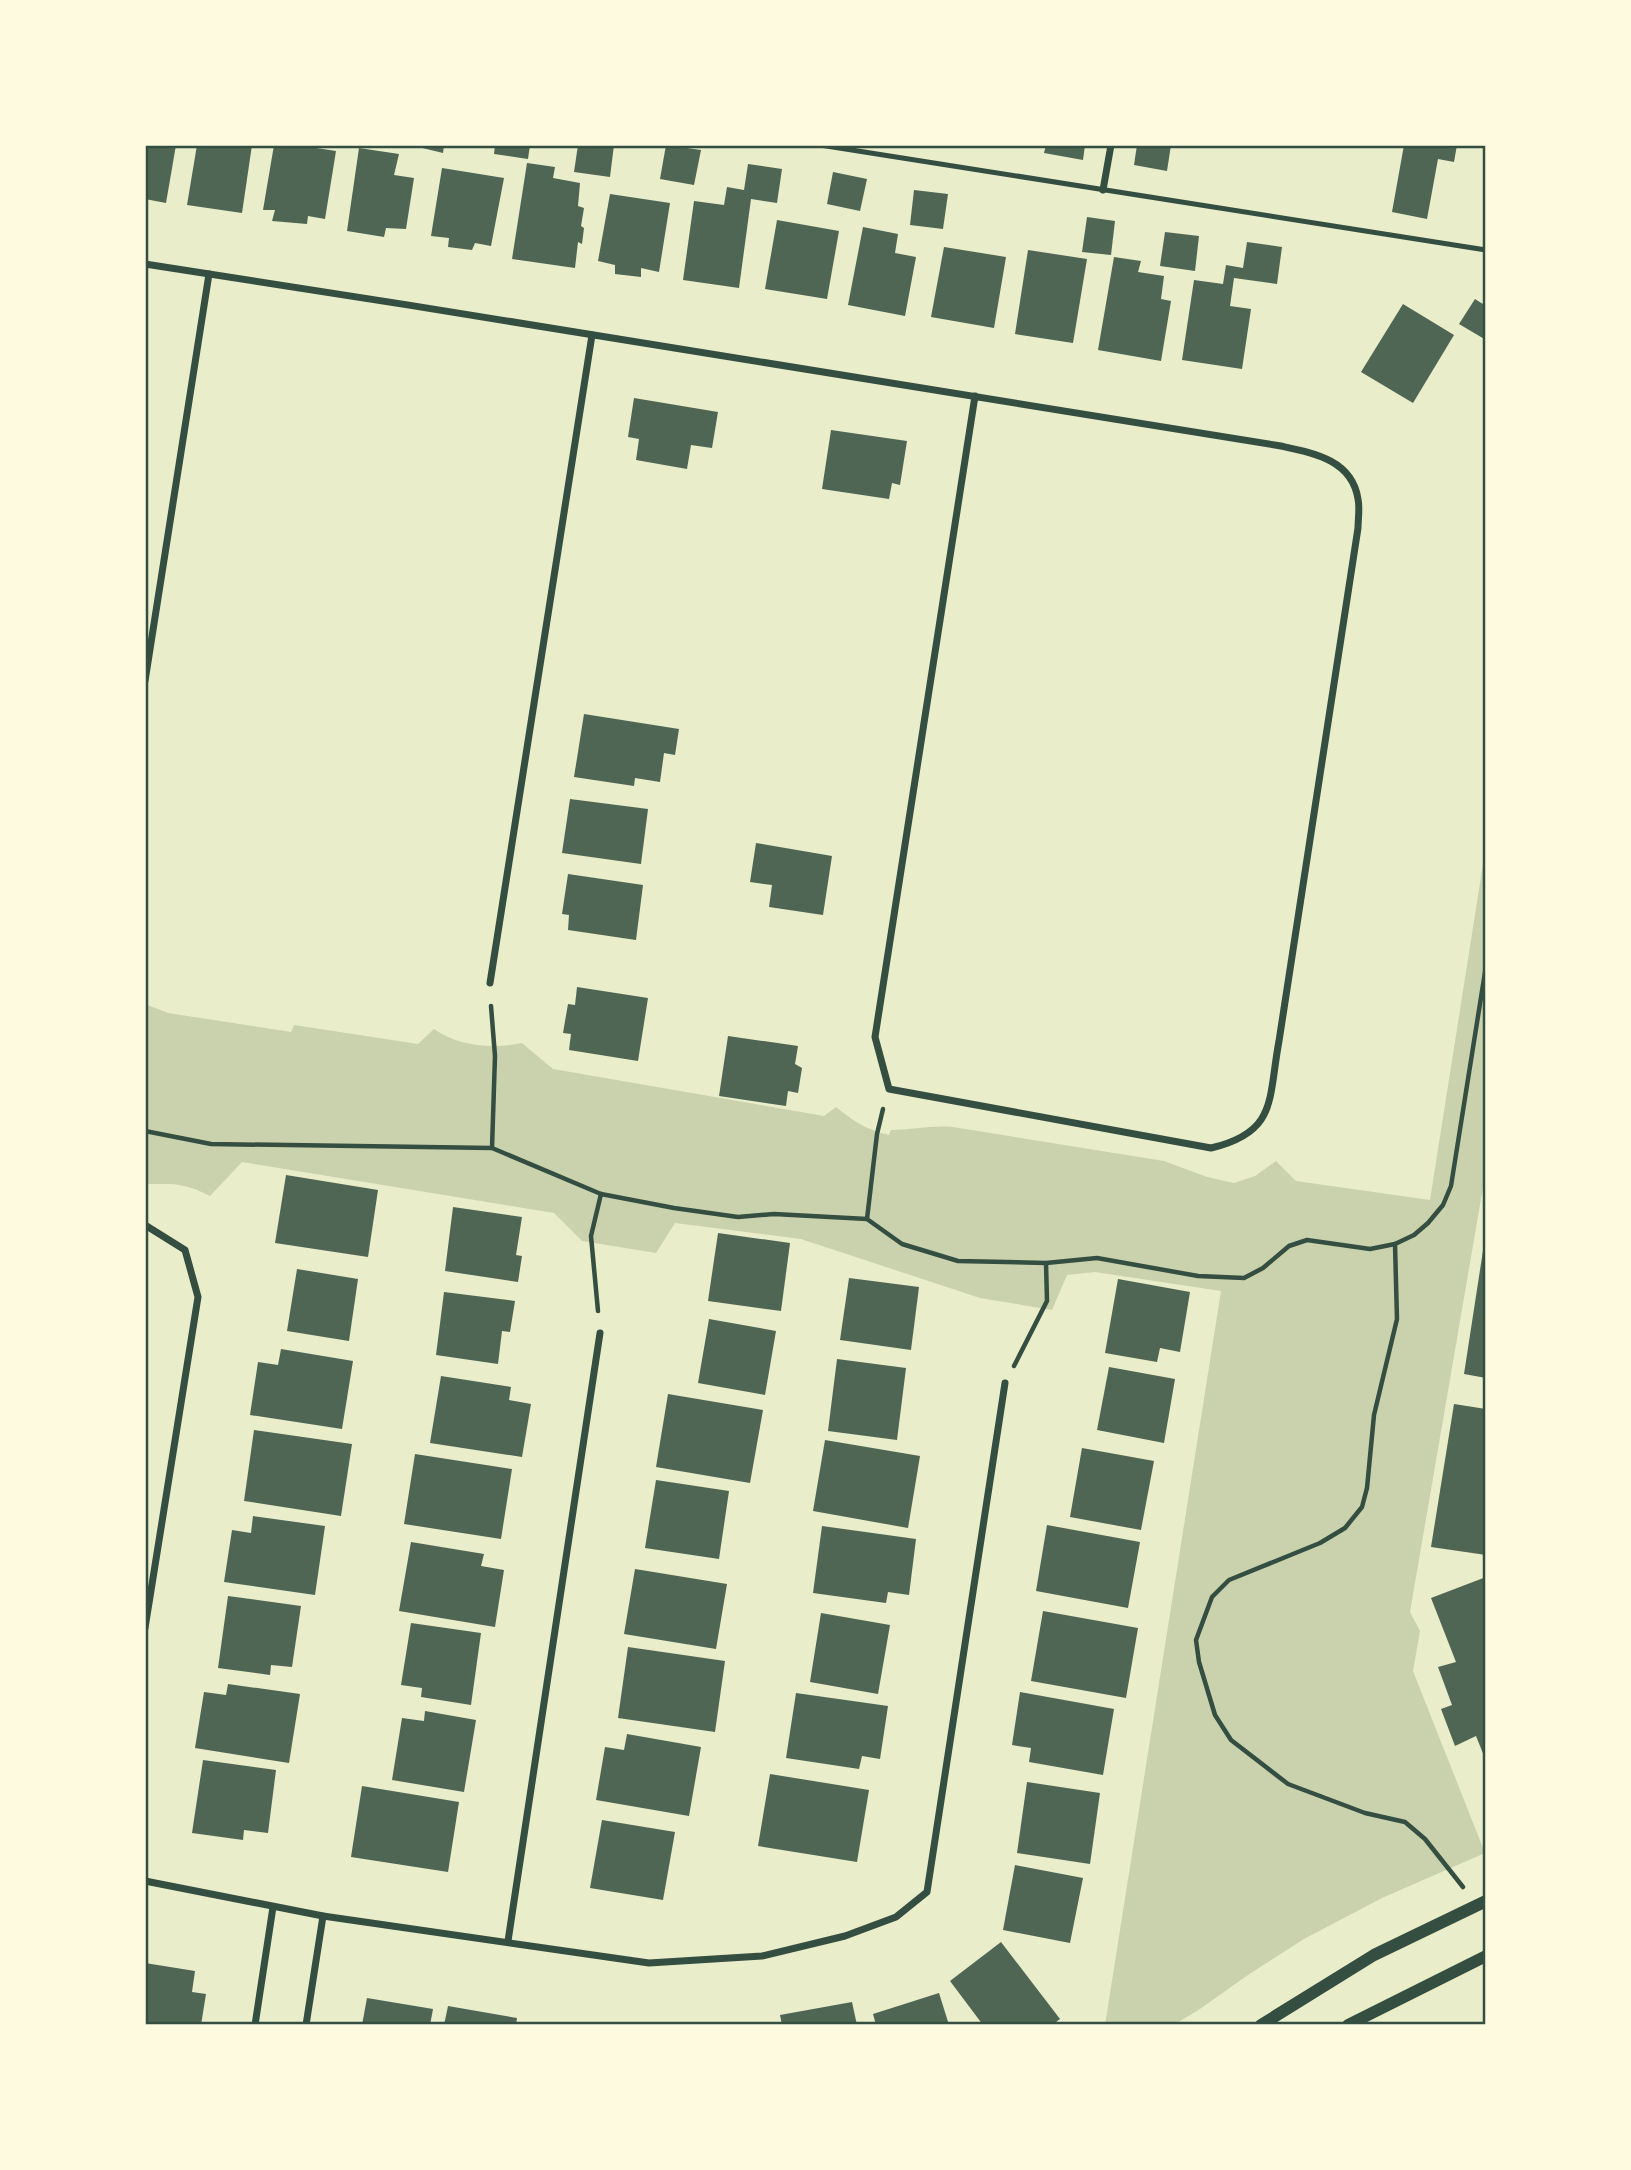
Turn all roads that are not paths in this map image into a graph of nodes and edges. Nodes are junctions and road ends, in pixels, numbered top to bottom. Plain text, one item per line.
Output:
1 (820, 145) edge
2 (1111, 145) edge
3 (1103, 190) junction
4 (1486, 250) edge
5 (145, 264) edge
6 (209, 274) junction
7 (592, 335) junction
8 (975, 396) junction
9 (145, 681) edge
10 (490, 983) road end
11 (145, 1225) edge
12 (600, 1333) road end
13 (1005, 1383) road end
14 (145, 1628) edge
15 (145, 1881) edge
16 (1481, 1903) edge
17 (273, 1907) junction
18 (323, 1916) junction
19 (508, 1941) junction
20 (1486, 1956) edge
21 (255, 2025) edge
22 (306, 2025) edge
23 (1261, 2025) edge
24 (1348, 2025) edge

1 - 3 lane
2 - 3 street
3 - 4 lane
5 - 6 street
6 - 7 street
6 - 9 street
7 - 8 street
7 - 10 street
8 - 8 street
11 - 14 street
12 - 19 street
13 - 19 street
15 - 17 street
16 - 23 street
17 - 18 street
17 - 21 street
18 - 19 street
18 - 22 street
20 - 24 street

